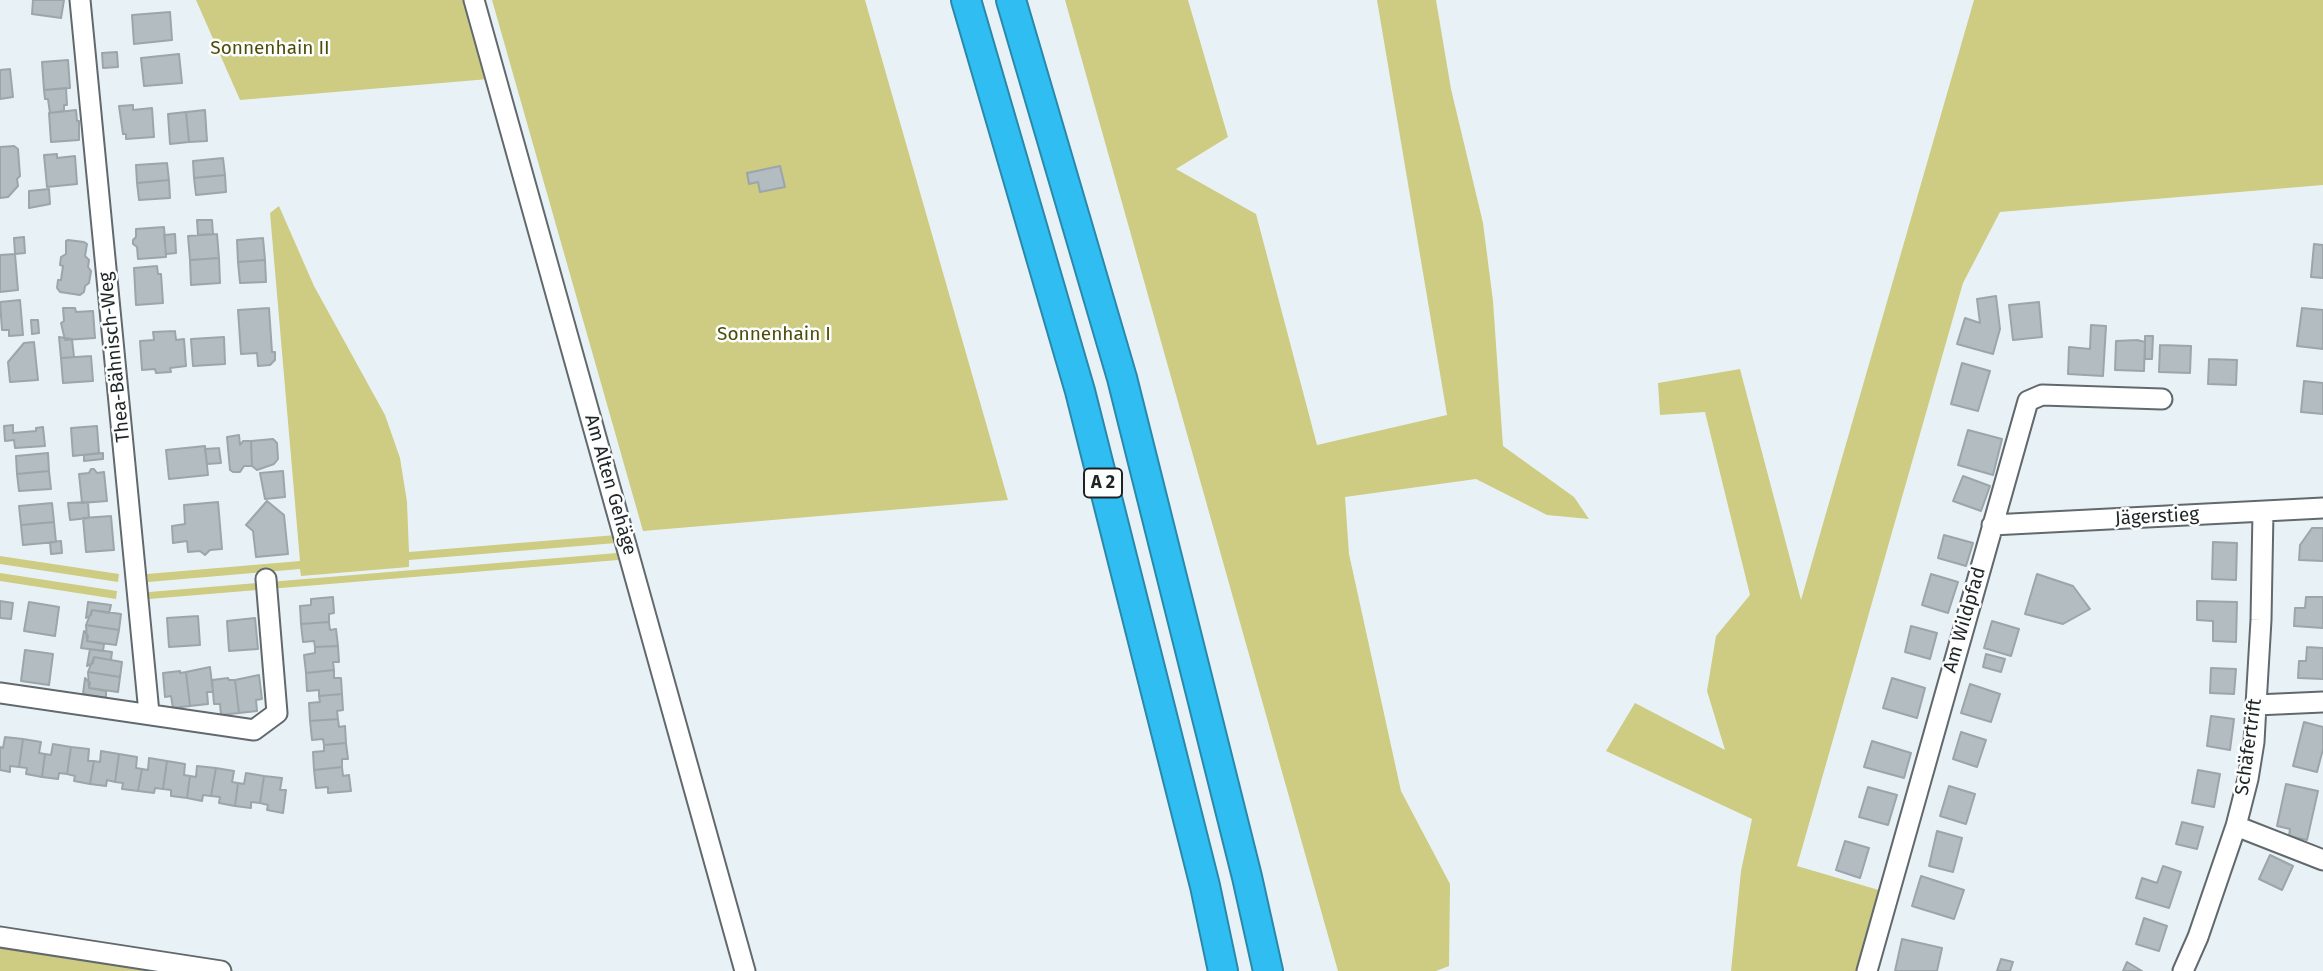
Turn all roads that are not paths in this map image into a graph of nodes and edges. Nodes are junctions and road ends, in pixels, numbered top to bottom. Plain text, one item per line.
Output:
1 (80, 0) edge
2 (474, 0) edge
3 (966, 0) edge
4 (1012, 0) edge
5 (2162, 399) dead end
6 (2323, 508) edge
7 (2263, 512) junction
8 (1992, 525) junction
9 (266, 579) dead end
10 (0, 693) edge
11 (2323, 702) edge
12 (2256, 705) junction
13 (149, 713) junction
14 (2236, 826) junction
15 (2323, 860) edge
16 (0, 936) edge
17 (221, 971) edge
18 (745, 971) edge
19 (1223, 971) edge
20 (1268, 971) edge
21 (1867, 971) edge
22 (2183, 971) edge

1 - 13 street, Thea-Bähnisch-Weg
2 - 18 street, Am Alten Gehäge
3 - 19 highway, A 2
4 - 20 highway, A 2
5 - 8 street, Am Wildpfad
6 - 7 street, Jägerstieg
7 - 8 street, Jägerstieg
7 - 12 street, Schäfertrift
8 - 21 street, Am Wildpfad
9 - 13 street
10 - 13 street
11 - 12 street
12 - 14 street, Schäfertrift
14 - 15 street
14 - 22 street, Schäfertrift
16 - 17 street

